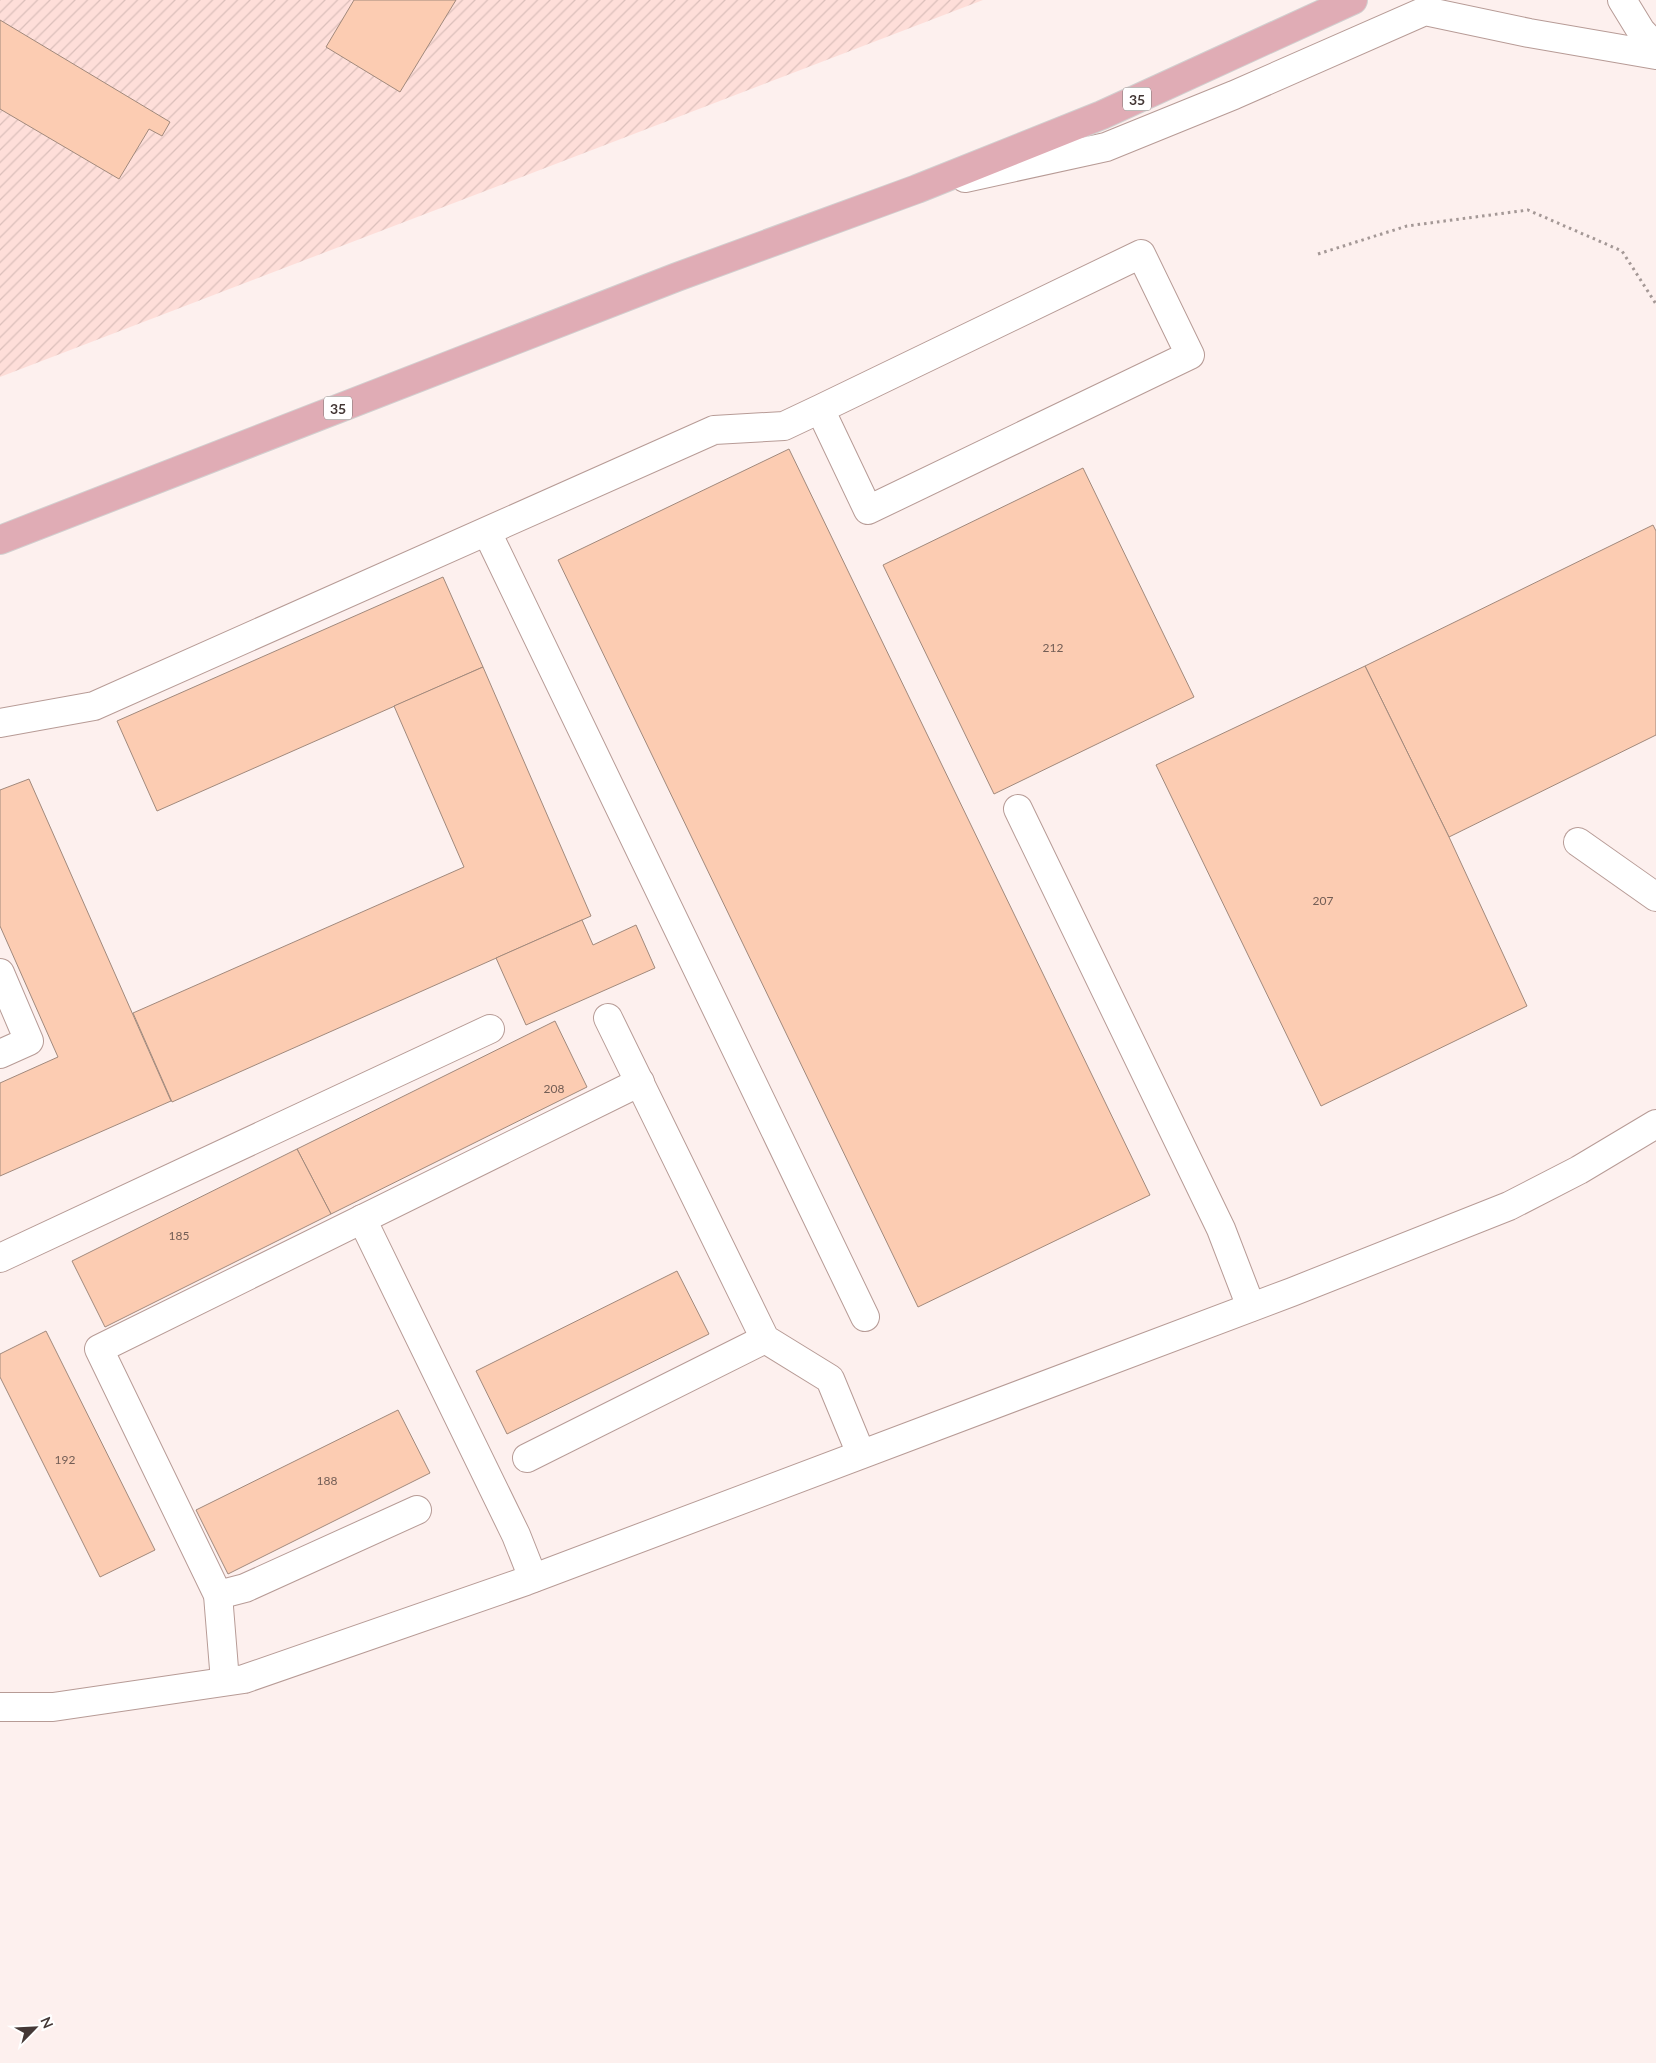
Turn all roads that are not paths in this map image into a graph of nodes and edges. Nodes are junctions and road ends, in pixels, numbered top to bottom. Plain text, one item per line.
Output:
1 (1353, 0) edge
2 (1622, 0) edge
3 (1656, 47) edge
4 (1656, 55) edge
5 (917, 189) junction
6 (820, 408) junction
7 (487, 532) junction
8 (0, 540) edge
9 (0, 724) edge
10 (1018, 809) dead end
11 (1578, 842) dead end
12 (1656, 897) edge
13 (0, 973) edge
14 (608, 1018) dead end
15 (490, 1029) dead end
16 (0, 1054) edge
17 (640, 1082) junction
18 (1656, 1124) edge
19 (362, 1219) junction
20 (0, 1258) edge
21 (1251, 1307) junction
22 (865, 1317) dead end
23 (765, 1339) junction
24 (861, 1454) junction
25 (528, 1458) dead end
26 (417, 1510) dead end
27 (534, 1578) junction
28 (218, 1595) junction
29 (225, 1682) junction
30 (0, 1707) edge

1 - 5 main road, 35
2 - 3 street
4 - 5 street
5 - 8 main road, 35
6 - 6 street
6 - 7 street
7 - 9 street
7 - 22 street
10 - 21 street
11 - 12 street
13 - 16 street
14 - 17 street
15 - 20 street
17 - 19 street
17 - 23 street
18 - 21 street
19 - 27 street
19 - 28 street
21 - 24 street
23 - 24 street
23 - 25 street
24 - 27 street
26 - 28 street
27 - 29 street
28 - 29 street
29 - 30 street

